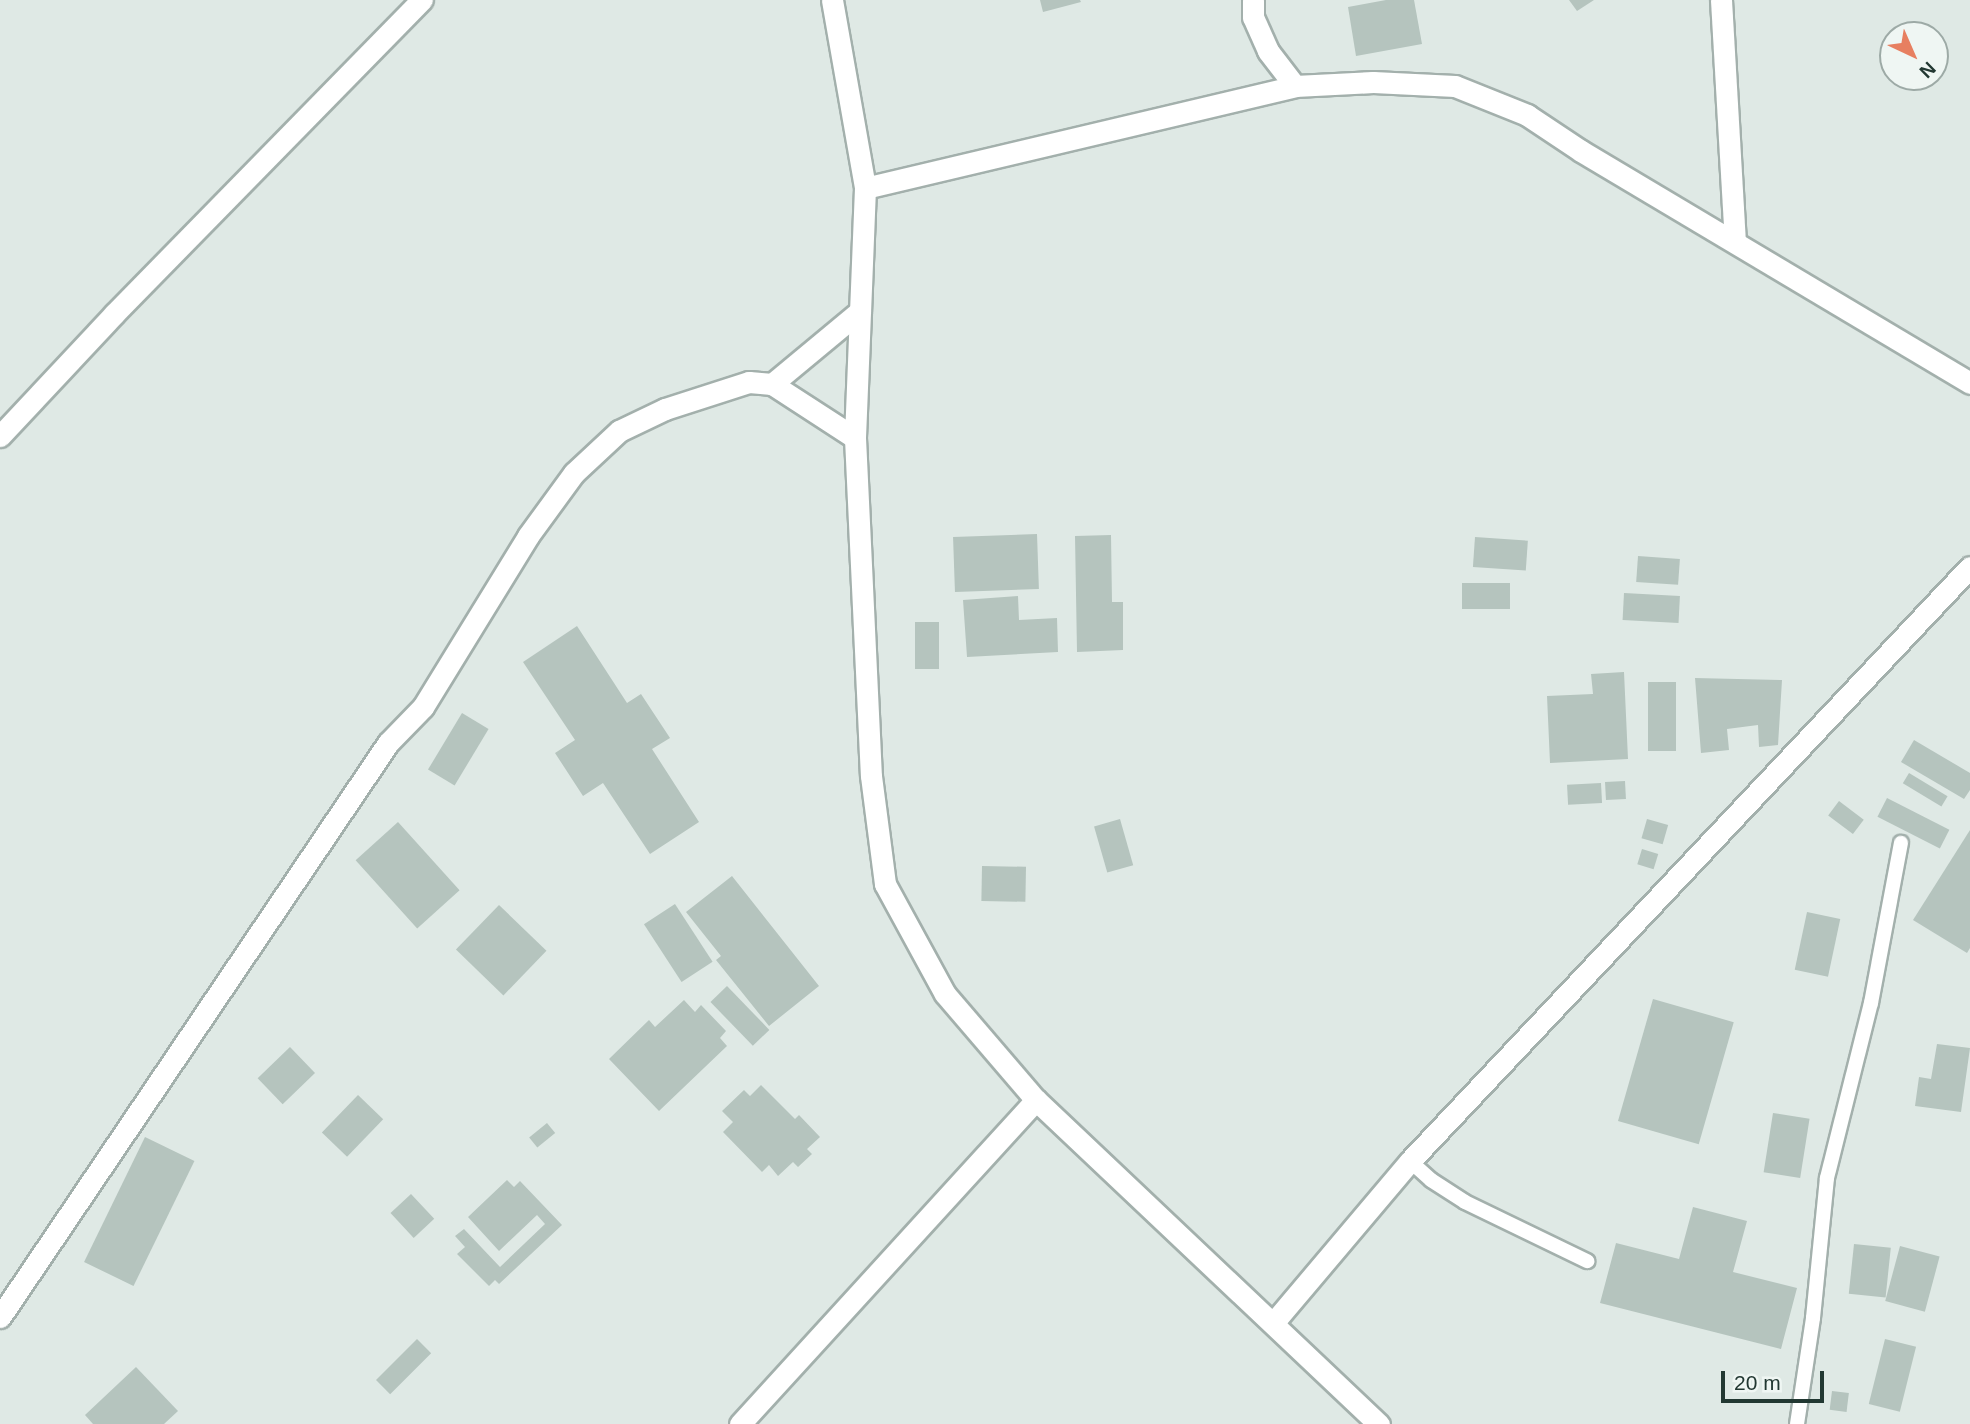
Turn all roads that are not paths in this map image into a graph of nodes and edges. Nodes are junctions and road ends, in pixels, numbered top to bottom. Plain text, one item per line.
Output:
1 (422, 0) edge
2 (832, 0) edge
3 (1252, 0) edge
4 (1721, 0) edge
5 (1295, 86) junction
6 (865, 188) junction
7 (1735, 241) junction
8 (860, 311) junction
9 (1970, 383) edge
10 (772, 384) junction
11 (0, 436) edge
12 (855, 438) junction
13 (1970, 567) edge
14 (1901, 843) dead end
15 (1036, 1100) junction
16 (1410, 1161) junction
17 (1587, 1261) dead end
18 (0, 1317) edge
19 (1274, 1322) junction
20 (740, 1424) edge
21 (1379, 1424) edge
22 (1797, 1424) edge

1 - 11 street
2 - 6 street
3 - 5 street
4 - 7 street
5 - 6 street
5 - 7 street
6 - 8 street
7 - 9 street
8 - 10 street
8 - 12 street
10 - 12 street
10 - 18 street
12 - 15 street
13 - 16 street
14 - 22 lane
15 - 19 street
15 - 20 street
16 - 17 lane
16 - 19 street
19 - 21 street

